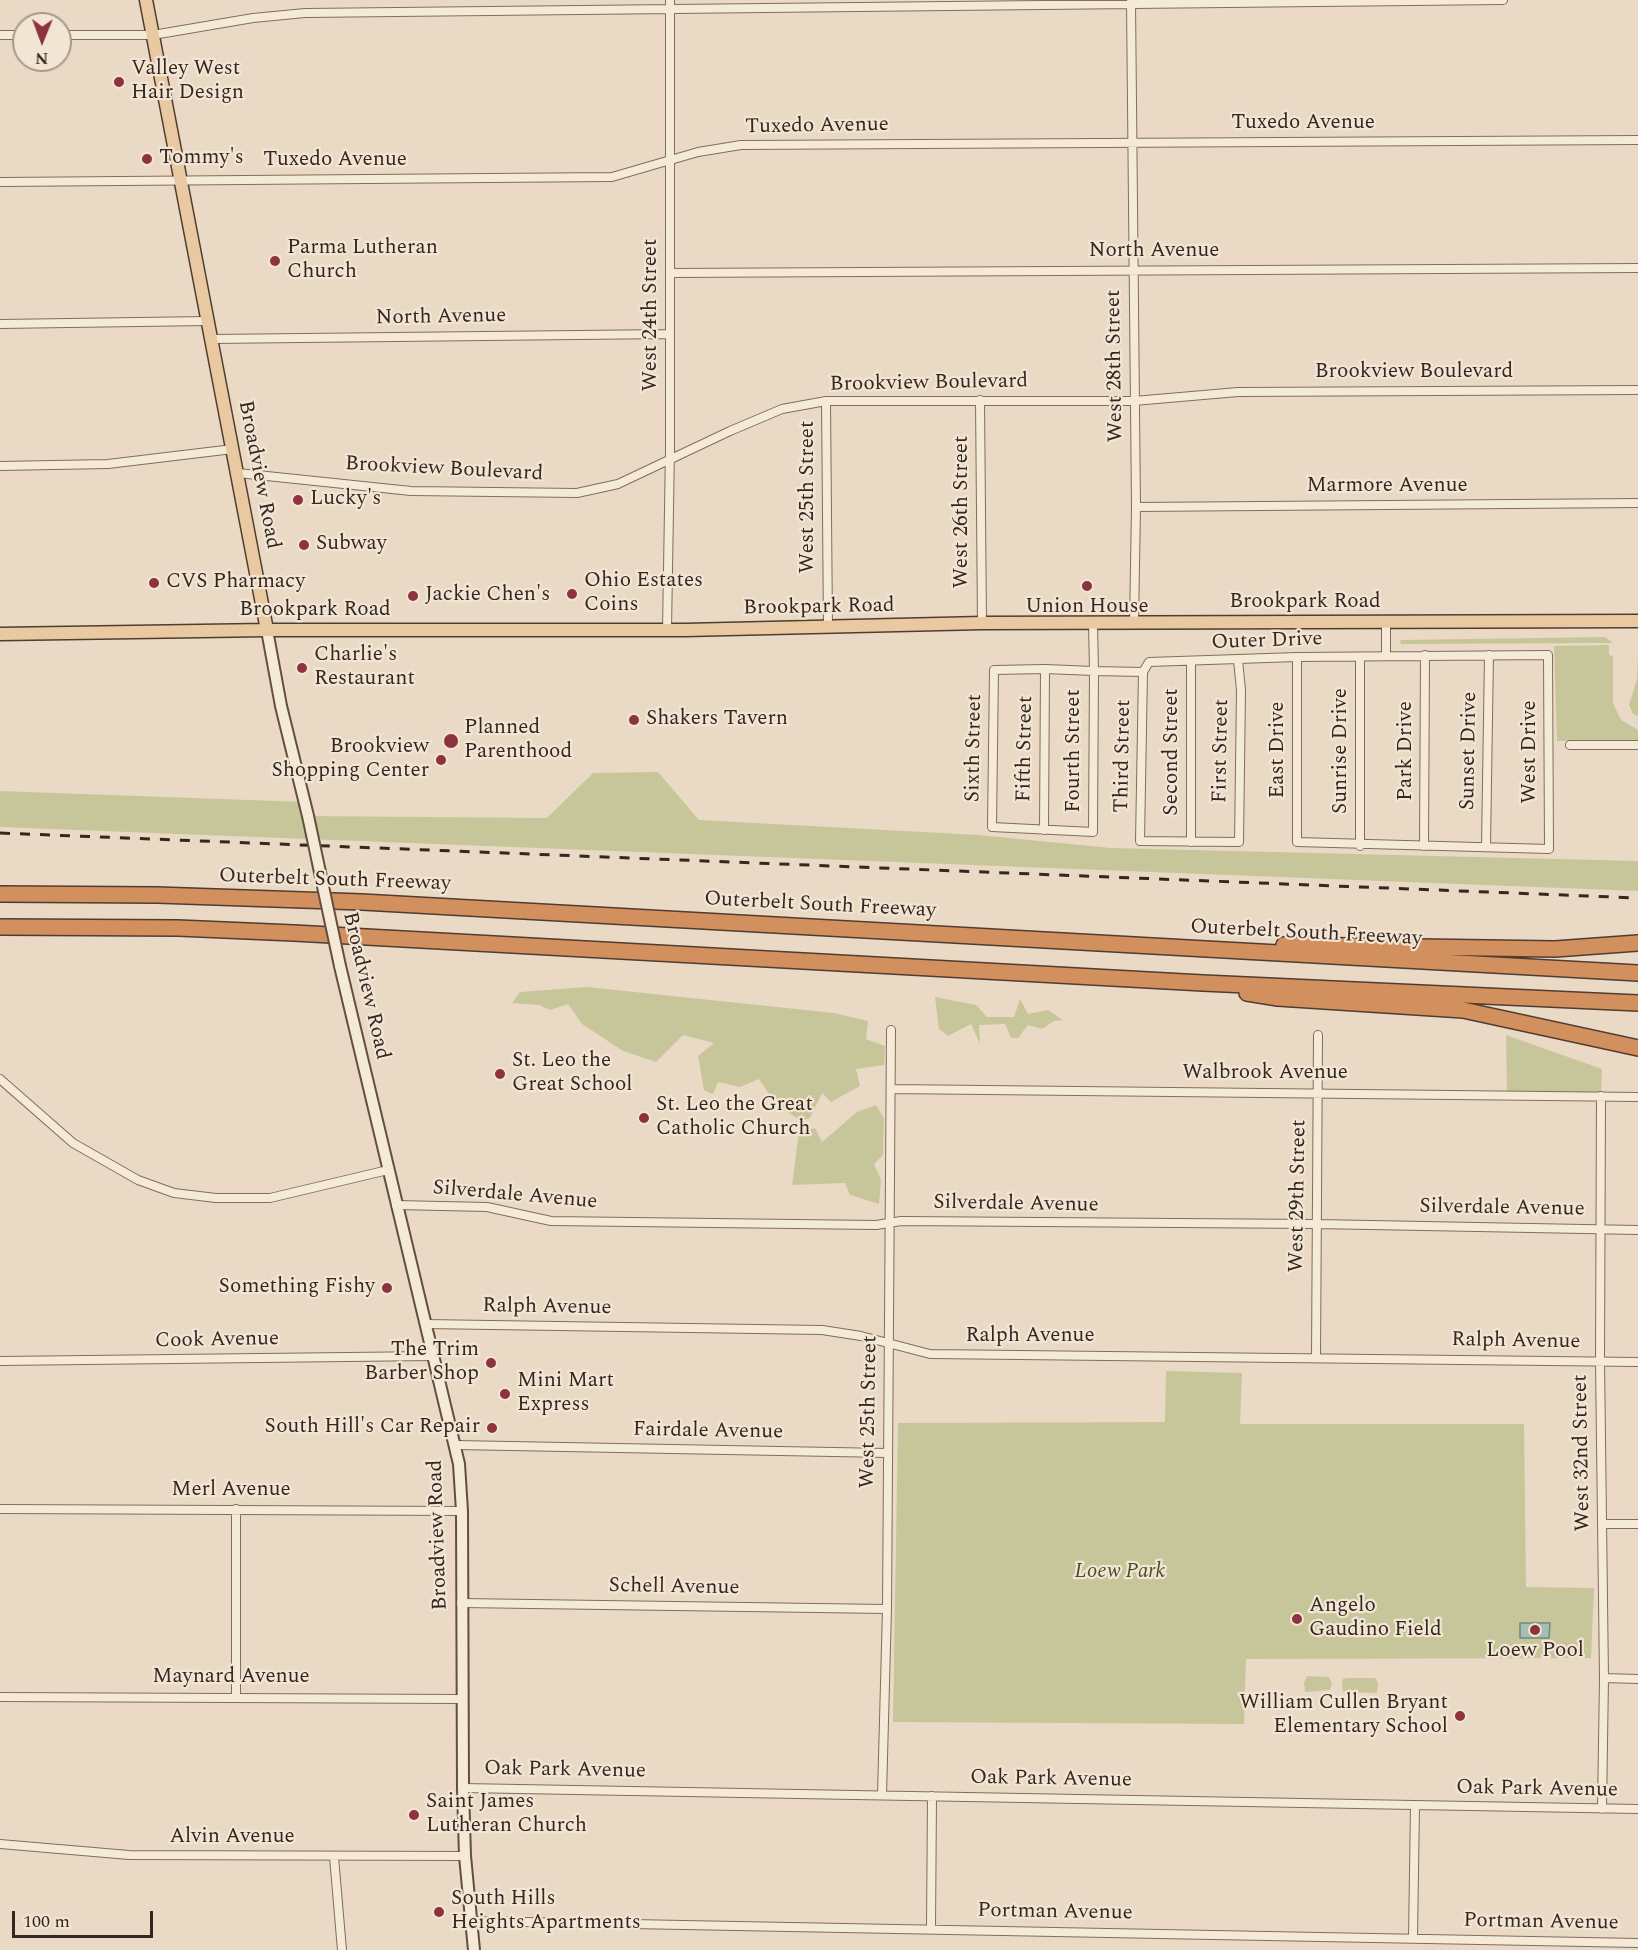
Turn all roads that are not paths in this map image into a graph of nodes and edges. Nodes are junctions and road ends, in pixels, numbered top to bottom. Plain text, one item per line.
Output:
1 (146, 0) edge
2 (1503, 0) edge
3 (1131, 2) edge
4 (670, 4) edge
5 (72, 35) edge
6 (153, 35) junction
7 (1638, 140) edge
8 (1131, 143) junction
9 (671, 160) junction
10 (180, 181) junction
11 (0, 182) edge
12 (1638, 268) edge
13 (1133, 271) junction
14 (669, 273) junction
15 (208, 321) junction
16 (0, 324) edge
17 (670, 334) junction
18 (211, 339) junction
19 (1638, 390) edge
20 (980, 400) junction
21 (826, 401) junction
22 (1134, 401) junction
23 (233, 449) junction
24 (670, 461) junction
25 (0, 466) edge
26 (238, 473) junction
27 (1638, 504) edge
28 (1136, 507) junction
29 (1638, 621) edge
30 (1386, 622) junction
31 (982, 623) junction
32 (1093, 623) junction
33 (1134, 624) junction
34 (828, 628) junction
35 (267, 630) junction
36 (667, 630) junction
37 (0, 634) edge
38 (1548, 655) joint
39 (1386, 656) junction
40 (1425, 656) junction
41 (1489, 656) junction
42 (1297, 657) junction
43 (1360, 657) junction
44 (1238, 660) junction
45 (1191, 663) junction
46 (1045, 669) junction
47 (994, 670) joint
48 (1094, 671) junction
49 (1143, 672) junction
50 (1570, 745) dead end
51 (1638, 745) edge
52 (1044, 830) junction
53 (1191, 842) junction
54 (1360, 846) junction
55 (1424, 846) junction
56 (1486, 846) junction
57 (0, 894) edge
58 (0, 927) edge
59 (112, 928) junction
60 (0, 937) edge
61 (1638, 943) edge
62 (1213, 950) junction
63 (1638, 973) edge
64 (1203, 983) junction
65 (1638, 1003) edge
66 (891, 1030) dead end
67 (1318, 1035) dead end
68 (1638, 1048) edge
69 (0, 1079) edge
70 (891, 1089) junction
71 (1318, 1092) junction
72 (1601, 1096) junction
73 (1638, 1097) edge
74 (388, 1170) junction
75 (396, 1205) junction
76 (890, 1224) junction
77 (1316, 1224) junction
78 (1601, 1229) junction
79 (1638, 1230) edge
80 (425, 1324) junction
81 (889, 1344) junction
82 (434, 1356) junction
83 (1316, 1358) junction
84 (0, 1361) edge
85 (1600, 1361) junction
86 (1638, 1362) edge
87 (456, 1445) junction
88 (887, 1453) junction
89 (0, 1509) edge
90 (236, 1509) junction
91 (462, 1511) junction
92 (1602, 1524) junction
93 (1638, 1524) edge
94 (461, 1603) junction
95 (887, 1609) junction
96 (1604, 1678) junction
97 (1638, 1679) edge
98 (0, 1696) edge
99 (236, 1696) junction
100 (461, 1699) junction
101 (463, 1788) junction
102 (882, 1795) junction
103 (932, 1796) junction
104 (1415, 1805) junction
105 (1602, 1809) junction
106 (1638, 1809) edge
107 (0, 1844) edge
108 (465, 1856) junction
109 (334, 1857) junction
110 (472, 1922) junction
111 (931, 1929) junction
112 (1413, 1938) junction
113 (1638, 1943) edge
114 (342, 1950) edge
115 (474, 1950) edge

1 - 6 main road, Broadview Road
2 - 3 street
3 - 4 street
3 - 8 street, West 28th Street
4 - 6 street
4 - 9 street, West 24th Street
5 - 6 street
6 - 10 main road, Broadview Road
7 - 8 street, Tuxedo Avenue
8 - 9 street, Tuxedo Avenue
8 - 13 street, West 28th Street
9 - 10 street, Tuxedo Avenue
9 - 14 street, West 24th Street
10 - 11 street, Tuxedo Avenue
10 - 15 main road, Broadview Road
12 - 13 street, North Avenue
13 - 14 street, North Avenue
13 - 22 street, West 28th Street
14 - 17 street, West 24th Street
15 - 16 street
15 - 18 main road, Broadview Road
17 - 18 street, North Avenue
17 - 24 street, West 24th Street
18 - 23 main road, Broadview Road
19 - 22 street, Brookview Boulevard
20 - 21 street, Brookview Boulevard
20 - 22 street, Brookview Boulevard
20 - 31 street, West 26th Street
21 - 24 street, Brookview Boulevard
21 - 34 street, West 25th Street
22 - 28 street, West 28th Street
23 - 25 street
23 - 26 main road, Broadview Road
24 - 26 street, Brookview Boulevard
24 - 36 street, West 24th Street
26 - 35 main road, Broadview Road
27 - 28 street, Marmore Avenue
28 - 33 street, West 28th Street
29 - 30 main road, Brookpark Road
30 - 33 main road, Brookpark Road
30 - 39 street
31 - 32 main road, Brookpark Road
31 - 34 main road, Brookpark Road
32 - 33 main road, Brookpark Road
32 - 48 street, Fourth Street
34 - 36 main road, Brookpark Road
35 - 36 main road, Brookpark Road
35 - 37 main road, Brookpark Road
35 - 74 main road, Broadview Road, bridge
38 - 41 street, Outer Drive
38 - 56 street, West Drive
39 - 40 street, Outer Drive
39 - 43 street, Outer Drive
40 - 41 street, Outer Drive
40 - 55 street, Park Drive
41 - 56 street, Sunset Drive
42 - 43 street, Outer Drive
42 - 44 street, Outer Drive
42 - 54 street, East Drive
43 - 54 street, Sunrise Drive
44 - 45 street, Outer Drive
44 - 53 street, First Street
45 - 49 street, Outer Drive
45 - 53 street, Second Street
46 - 47 street, Outer Drive
46 - 48 street, Outer Drive
46 - 52 street, Fifth Street
47 - 52 street, Sixth Street
48 - 49 street, Outer Drive
48 - 52 street, Fourth Street
49 - 53 street, Third Street
50 - 51 street
54 - 55 street
55 - 56 street
57 - 62 highway, Outerbelt South Freeway
58 - 59 highway
59 - 60 highway
59 - 64 highway
61 - 62 highway
62 - 63 highway, Outerbelt South Freeway
64 - 65 highway
64 - 68 highway
66 - 70 street, West 25th Street
67 - 71 street, West 29th Street
69 - 74 street
70 - 71 street, Walbrook Avenue
70 - 76 street, West 25th Street
71 - 72 street, Walbrook Avenue
71 - 77 street, West 29th Street
72 - 73 street, Walbrook Avenue
72 - 78 street, West 32nd Street
74 - 75 main road, Broadview Road
75 - 76 street, Silverdale Avenue
75 - 80 main road, Broadview Road
76 - 77 street, Silverdale Avenue
76 - 81 street, West 25th Street
77 - 78 street, Silverdale Avenue
77 - 83 street, West 29th Street
78 - 79 street, Silverdale Avenue
78 - 85 street, West 32nd Street
80 - 81 street, Ralph Avenue
80 - 82 main road, Broadview Road
81 - 83 street, Ralph Avenue
81 - 88 street, West 25th Street
82 - 84 street, Cook Avenue
82 - 87 main road, Broadview Road
83 - 85 street, Ralph Avenue
85 - 86 street, Ralph Avenue
85 - 92 street, West 32nd Street
87 - 88 street, Fairdale Avenue
87 - 91 main road, Broadview Road
88 - 95 street, West 25th Street
89 - 90 street, Merl Avenue
90 - 91 street, Merl Avenue
90 - 99 street
91 - 94 main road, Broadview Road
92 - 93 street
92 - 96 street, West 32nd Street
94 - 95 street, Schell Avenue
94 - 100 main road, Broadview Road
95 - 102 street, West 25th Street
96 - 97 street
96 - 105 street, West 32nd Street
98 - 99 street, Maynard Avenue
99 - 100 street, Maynard Avenue
100 - 101 main road, Broadview Road
101 - 102 street, Oak Park Avenue
101 - 108 main road, Broadview Road
102 - 103 street, Oak Park Avenue
103 - 104 street, Oak Park Avenue
103 - 111 street
104 - 105 street, Oak Park Avenue
104 - 112 street
105 - 106 street, Oak Park Avenue
107 - 109 street, Alvin Avenue
108 - 109 street, Alvin Avenue
108 - 110 main road, Broadview Road
109 - 114 street
110 - 111 street, Portman Avenue
110 - 115 main road, Broadview Road
111 - 112 street, Portman Avenue
112 - 113 street, Portman Avenue

